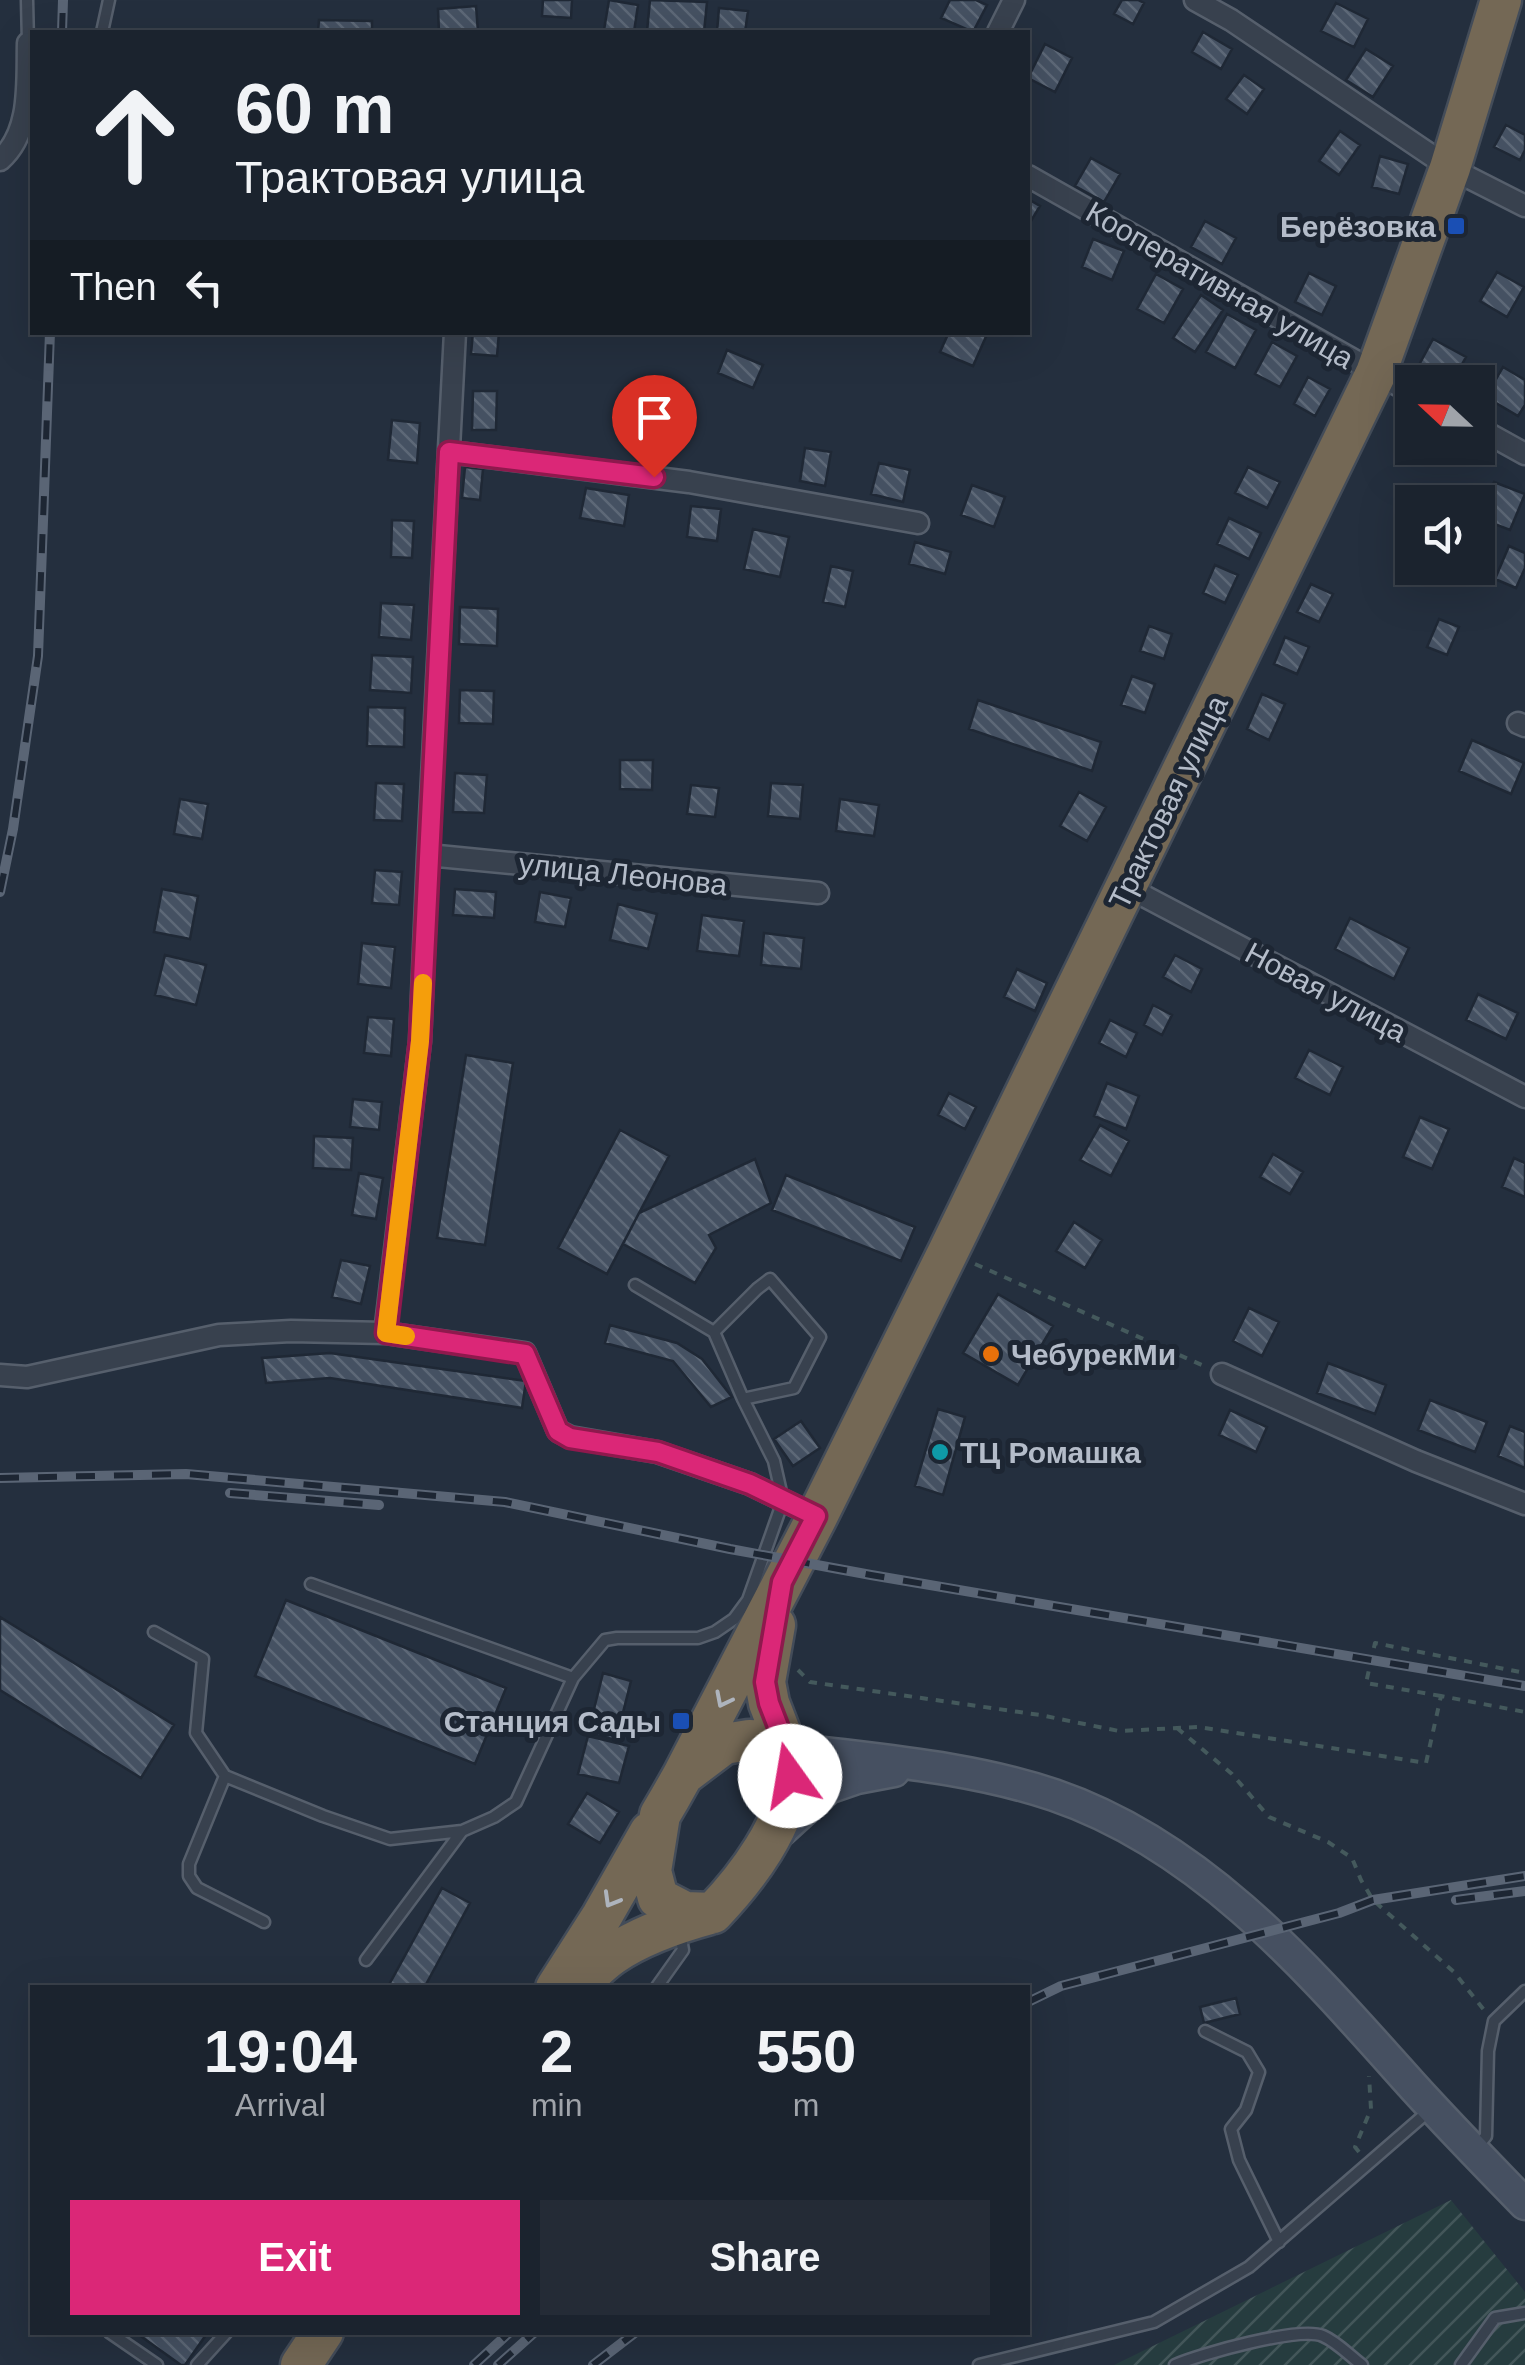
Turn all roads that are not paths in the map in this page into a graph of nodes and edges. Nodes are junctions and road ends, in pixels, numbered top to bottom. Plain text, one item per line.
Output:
1 (27, 0) edge
2 (109, 0) edge
3 (1014, 0) edge
4 (1195, 0) edge
5 (1501, 0) edge
6 (102, 30) edge
7 (999, 30) edge
8 (28, 43) joint
9 (0, 160) edge
10 (1450, 168) junction
11 (1030, 177) edge
12 (1525, 206) edge
13 (455, 335) edge
14 (1376, 373) junction
15 (1395, 384) edge
16 (1495, 437) edge
17 (449, 452) junction
18 (1525, 454) edge
19 (918, 523) dead end
20 (428, 855) junction
21 (1127, 887) junction
22 (818, 893) dead end
23 (1525, 1097) edge
24 (635, 1286) dead end
25 (714, 1332) junction
26 (386, 1333) junction
27 (1222, 1374) road end
28 (0, 1375) edge
29 (743, 1400) junction
30 (1525, 1504) edge
31 (800, 1509) junction
32 (782, 1582) junction
33 (310, 1584) dead end
34 (154, 1632) dead end
35 (573, 1678) junction
36 (784, 1745) junction
37 (922, 1766) junction
38 (683, 1774) junction
39 (225, 1776) junction
40 (660, 1815) junction
41 (462, 1831) junction
42 (767, 1844) junction
43 (695, 1918) junction
44 (264, 1922) dead end
45 (366, 1960) dead end
46 (558, 1985) edge
47 (578, 1985) edge
48 (658, 1985) edge
49 (1525, 1991) edge
50 (1205, 2031) dead end
51 (1432, 2108) junction
52 (1473, 2152) junction
53 (1525, 2204) edge
54 (1280, 2242) junction
55 (1525, 2313) edge
56 (113, 2335) edge
57 (224, 2335) edge
58 (321, 2335) edge
59 (157, 2365) edge
60 (196, 2365) edge
61 (301, 2365) edge
62 (979, 2365) edge
63 (1175, 2365) edge
64 (1362, 2365) edge
65 (1461, 2365) edge

1 - 8 lane
2 - 6 lane
3 - 7 street
4 - 10 street
5 - 10 highway, Трактовая улица
8 - 9 street
10 - 12 street
10 - 14 highway, Трактовая улица
11 - 14 street, Кооперативная улица
13 - 17 street
14 - 15 street, Кооперативная улица
14 - 21 highway, Трактовая улица
16 - 18 street
17 - 19 street
17 - 20 street
20 - 22 street, улица Леонова
20 - 26 street
21 - 23 street, Новая улица
21 - 31 highway, Трактовая улица
24 - 25 lane
25 - 29 lane
25 - 29 lane
26 - 28 street
26 - 31 street
27 - 30 street
29 - 31 lane
31 - 32 highway, Трактовая улица
31 - 35 lane
32 - 36 highway
32 -> 38 highway, Трактовая улица
33 - 35 lane
34 - 39 lane
35 - 41 lane
36 - 37 street
36 - 38 highway
36 - 42 highway
37 - 42 street
37 - 51 street
38 - 40 highway, Трактовая улица
39 - 41 lane
39 - 44 lane
40 - 43 highway
40 -> 46 highway, Трактовая улица
41 - 45 lane
42 - 43 highway
43 - 47 highway
43 - 48 lane
49 - 52 lane
50 - 54 lane
51 - 52 street
51 - 54 lane
52 - 53 street
54 - 62 lane
55 - 65 lane
56 - 59 lane
57 - 60 lane
58 - 61 highway
63 - 64 lane

